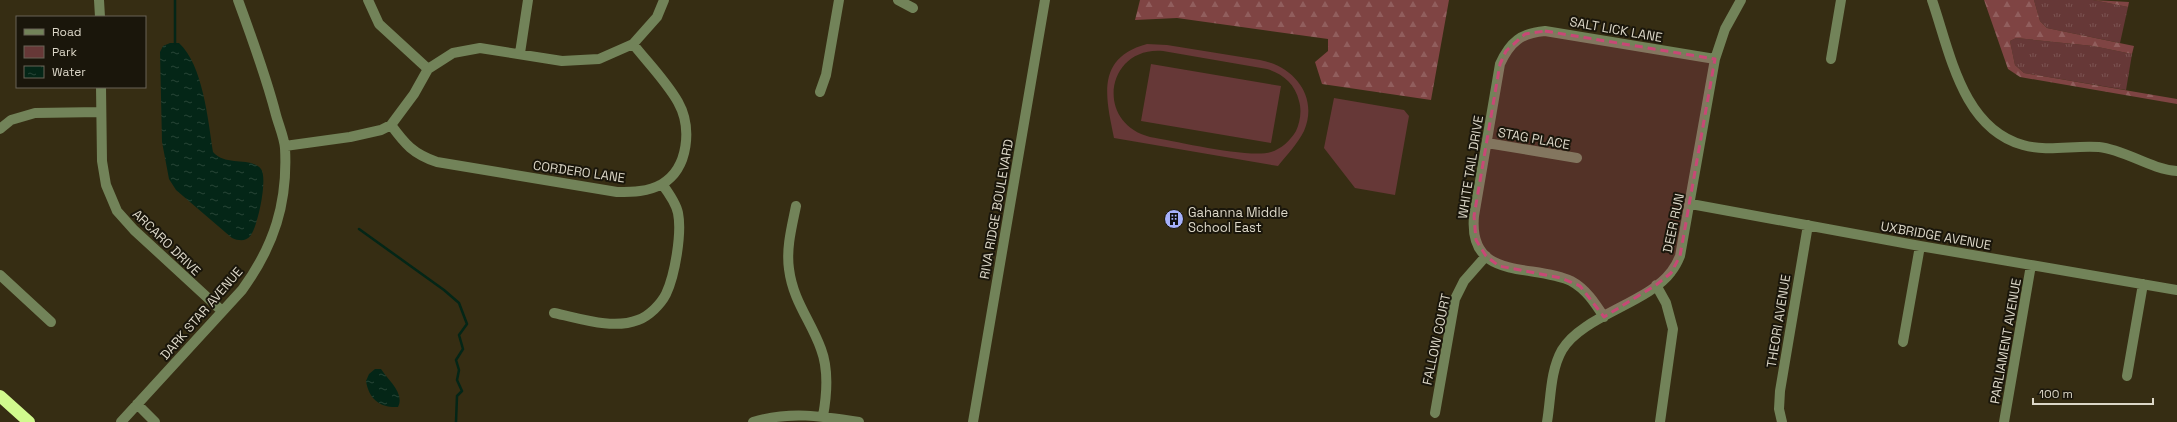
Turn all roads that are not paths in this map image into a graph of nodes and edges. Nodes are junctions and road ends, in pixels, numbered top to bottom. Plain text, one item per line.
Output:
1 (99, 0) edge
2 (238, 0) edge
3 (368, 0) edge
4 (528, 0) edge
5 (664, 0) edge
6 (840, 0) edge
7 (898, 0) edge
8 (1045, 0) edge
9 (1741, 0) edge
10 (1841, 0) edge
11 (1932, 0) edge
12 (913, 8) dead end
13 (100, 16) edge
14 (1515, 40) joint
15 (633, 44) junction
16 (520, 53) junction
17 (1715, 59) junction
18 (1831, 59) dead end
19 (428, 69) junction
20 (101, 88) edge
21 (820, 92) dead end
22 (101, 112) junction
23 (391, 125) junction
24 (0, 129) edge
25 (1487, 143) junction
26 (285, 146) junction
27 (1577, 158) dead end
28 (2177, 171) edge
29 (662, 184) junction
30 (1691, 204) junction
31 (796, 206) dead end
32 (1808, 225) junction
33 (1920, 246) junction
34 (1486, 256) junction
35 (2032, 265) junction
36 (0, 275) edge
37 (2143, 284) junction
38 (1656, 285) junction
39 (2177, 290) edge
40 (222, 311) junction
41 (554, 313) dead end
42 (1604, 316) junction
43 (51, 322) dead end
44 (1903, 342) dead end
45 (2127, 376) dead end
46 (0, 396) edge
47 (137, 404) junction
48 (1435, 413) dead end
49 (823, 416) junction
50 (29, 422) edge
51 (121, 422) edge
52 (155, 422) edge
53 (753, 422) edge
54 (859, 422) edge
55 (973, 422) edge
56 (1547, 422) edge
57 (1660, 422) edge
58 (1782, 422) edge
59 (2004, 422) edge

1 - 13 street
2 - 26 street, DARK STAR AVENUE
3 - 19 street
4 - 16 street
5 - 15 street
6 - 21 street
7 - 12 street
8 - 55 street, RIVA RIDGE BOULEVARD
9 - 17 street, DEER RUN
10 - 18 street
11 - 28 street
14 - 17 street, SALT LICK LANE
14 - 25 street, WHITE TAIL DRIVE
15 - 16 street
15 - 29 street, CORDERO LANE
16 - 19 street
17 - 30 street, DEER RUN
19 - 23 street
20 - 22 street, ARCARO DRIVE
22 - 24 street
22 - 40 street, ARCARO DRIVE
23 - 26 street
23 - 29 street, CORDERO LANE
25 - 27 street, STAG PLACE
25 - 34 street, WHITE TAIL DRIVE
26 - 40 street, DARK STAR AVENUE
29 - 41 street
30 - 32 street, UXBRIDGE AVENUE
30 - 38 street, DEER RUN
31 - 49 street
32 - 33 street, UXBRIDGE AVENUE
32 - 58 street, THEORI AVENUE
33 - 35 street, UXBRIDGE AVENUE
33 - 44 street
34 - 42 street, WHITE TAIL DRIVE
34 - 48 street, FALLOW COURT
35 - 37 street, UXBRIDGE AVENUE
35 - 59 street, PARLIAMENT AVENUE
36 - 43 street
37 - 39 street, UXBRIDGE AVENUE
37 - 45 street
38 - 42 street, DEER RUN
38 - 57 street
40 - 47 street, DARK STAR AVENUE
42 - 56 street, DEER RUN
46 - 50 highway
47 - 51 street, DARK STAR AVENUE
47 - 52 street
49 - 53 street
49 - 54 street

